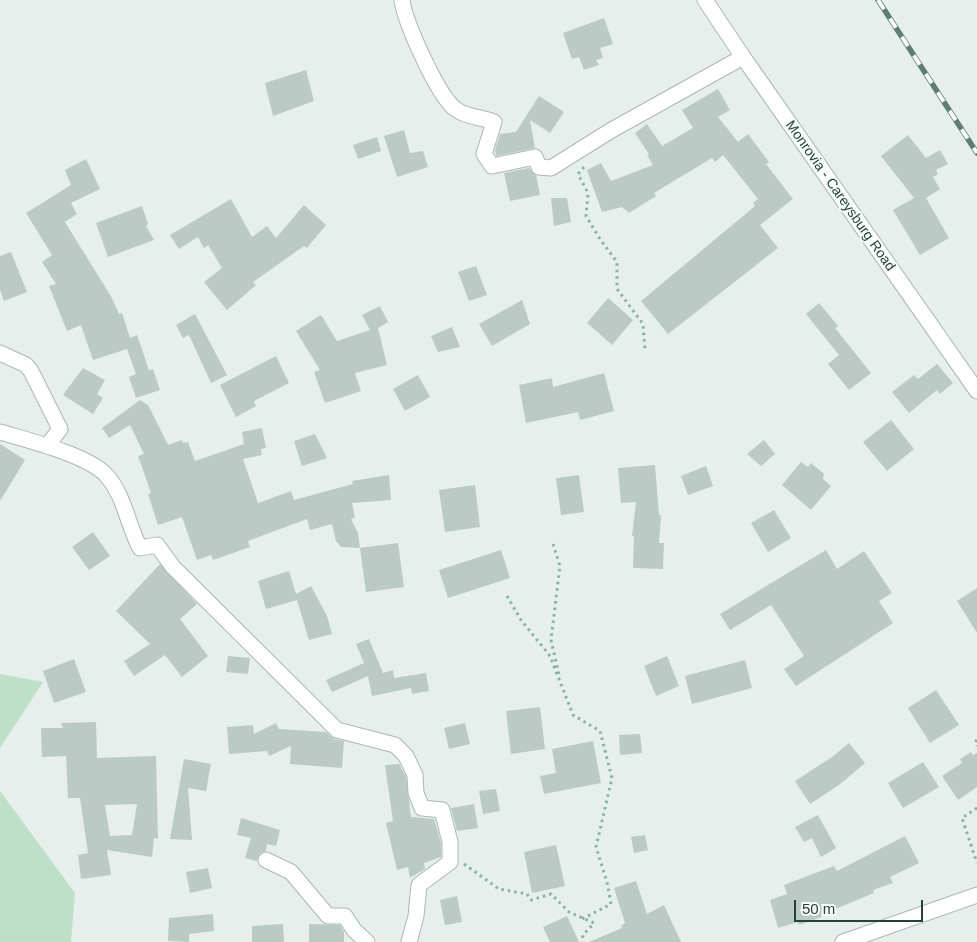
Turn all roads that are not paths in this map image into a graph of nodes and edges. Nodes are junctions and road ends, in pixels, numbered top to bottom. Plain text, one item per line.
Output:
1 (402, 0) edge
2 (706, 0) edge
3 (743, 58) junction
4 (0, 353) edge
5 (977, 391) edge
6 (0, 432) edge
7 (47, 446) junction
8 (266, 860) dead end
9 (977, 895) edge
10 (367, 942) edge
11 (409, 942) edge
12 (843, 942) edge

1 - 3 street
2 - 3 street, Monrovia - Careysburg Road
3 - 5 street, Monrovia - Careysburg Road
4 - 7 street
6 - 7 street
7 - 11 street
8 - 10 street
9 - 12 street

